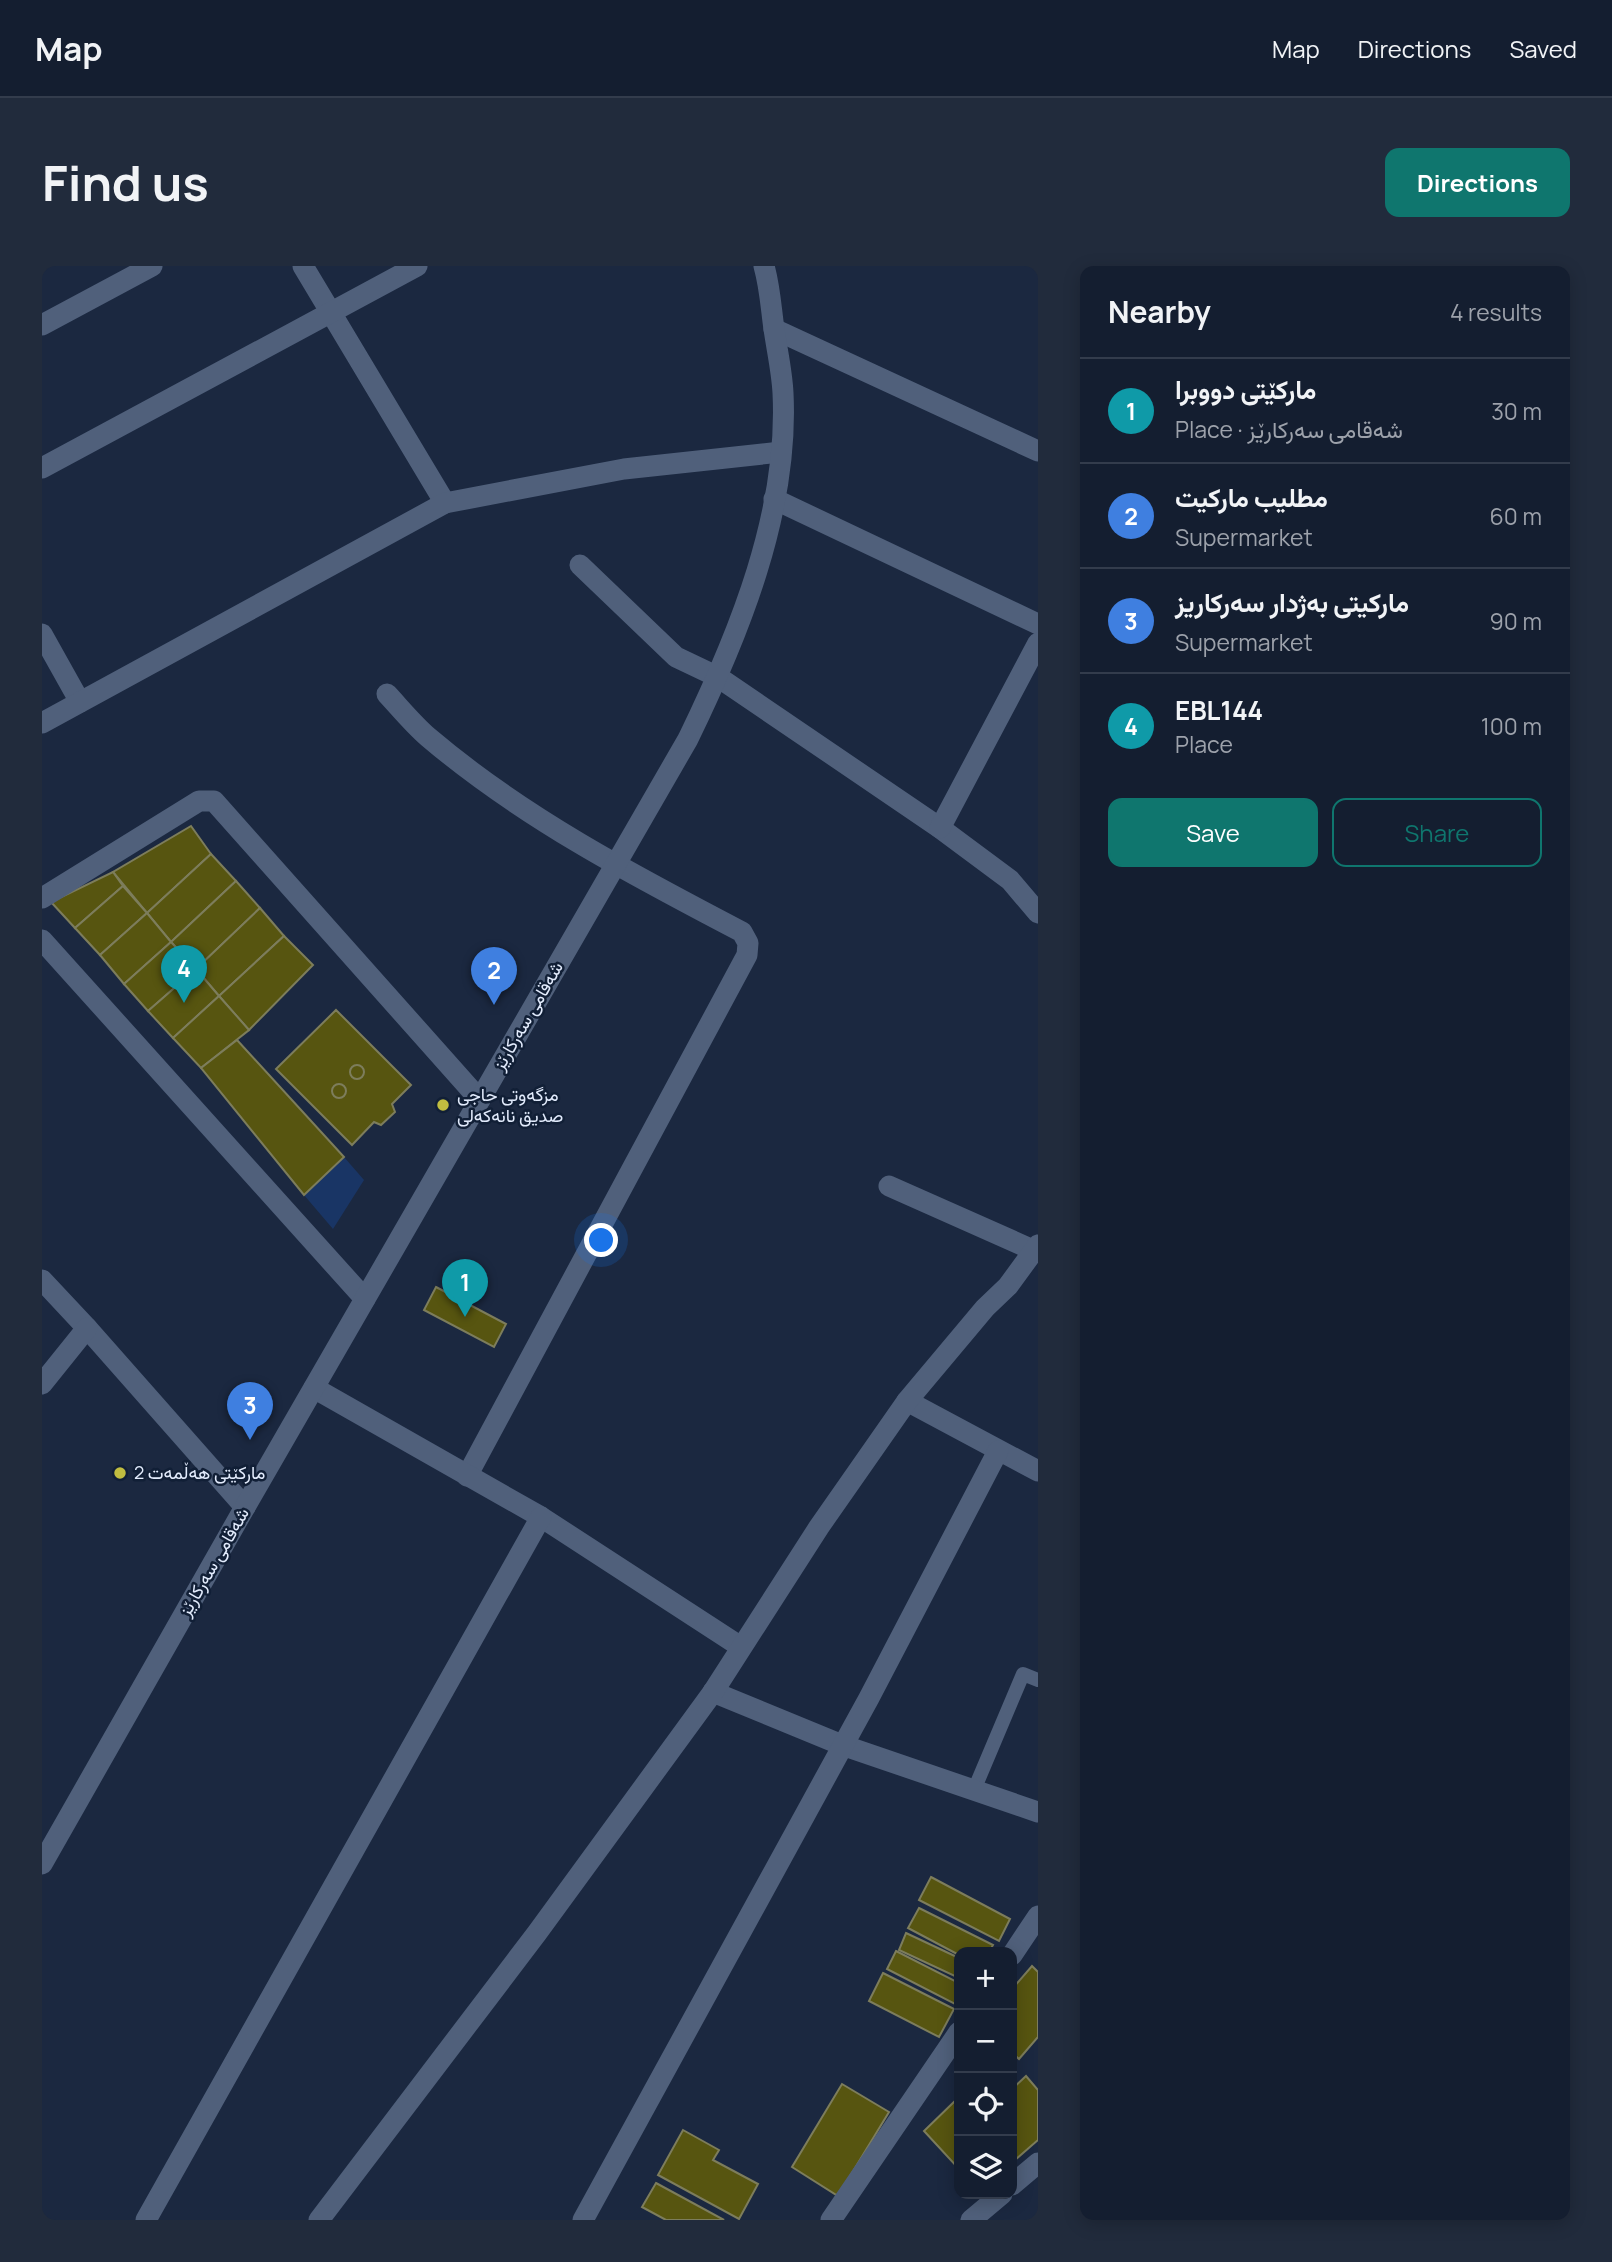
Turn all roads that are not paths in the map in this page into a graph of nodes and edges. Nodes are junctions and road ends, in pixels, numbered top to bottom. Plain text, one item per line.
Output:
1 (152, 266) edge
2 (303, 266) edge
3 (417, 266) edge
4 (764, 266) edge
5 (328, 312) junction
6 (42, 325) edge
7 (774, 329) junction
8 (1038, 451) edge
9 (781, 452) junction
10 (42, 468) edge
11 (774, 499) junction
12 (444, 503) junction
13 (580, 565) dead end
14 (1038, 624) edge
15 (42, 634) edge
16 (1038, 643) edge
17 (718, 677) junction
18 (387, 694) dead end
19 (80, 702) junction
20 (42, 723) edge
21 (940, 828) junction
22 (615, 865) junction
23 (42, 898) edge
24 (1038, 913) edge
25 (42, 940) edge
26 (480, 1100) junction
27 (889, 1185) dead end
28 (1036, 1248) edge
29 (42, 1280) edge
30 (365, 1299) junction
31 (87, 1328) junction
32 (42, 1384) edge
33 (314, 1388) junction
34 (907, 1401) junction
35 (998, 1451) junction
36 (1038, 1471) edge
37 (467, 1476) junction
38 (245, 1507) junction
39 (541, 1517) junction
40 (741, 1647) junction
41 (1038, 1680) edge
42 (713, 1692) junction
43 (842, 1745) junction
44 (974, 1790) junction
45 (1038, 1812) edge
46 (42, 1864) edge
47 (1038, 1916) edge
48 (1017, 1948) edge
49 (954, 2039) edge
50 (1038, 2163) edge
51 (1017, 2181) edge
52 (996, 2199) edge
53 (146, 2220) edge
54 (319, 2220) edge
55 (583, 2220) edge
56 (831, 2220) edge
57 (971, 2220) edge

1 - 6 street
2 - 5 street
3 - 5 street
4 - 7 street, شەقامی سەرکارێز
5 - 10 street
5 - 12 street
7 - 8 street
7 - 9 street, شەقامی سەرکارێز
9 - 11 street, شەقامی سەرکارێز
9 - 12 street
11 - 14 street
11 - 17 street, شەقامی سەرکارێز
12 - 19 street
13 - 17 street
15 - 19 street
16 - 21 street
17 - 21 street
17 - 22 street, شەقامی سەرکارێز
18 - 22 street
19 - 20 street
21 - 24 street
22 - 26 street, شەقامی سەرکارێز
22 - 37 street
23 - 26 street
25 - 30 street
26 - 30 street, شەقامی سەرکارێز
27 - 28 street
28 - 34 street
29 - 31 street
30 - 33 street, شەقامی سەرکارێز
31 - 32 street
31 - 38 street
33 - 37 street
33 - 38 street, شەقامی سەرکارێز
34 - 35 street
34 - 40 street
35 - 36 street
35 - 43 street
37 - 39 street
38 - 46 street, شەقامی سەرکارێز
39 - 40 street
39 - 53 street
40 - 42 street
41 - 44 lane
42 - 43 street
42 - 54 street
43 - 44 street
43 - 55 street
44 - 45 street
47 - 48 street
49 - 56 street
50 - 51 street
52 - 57 street

